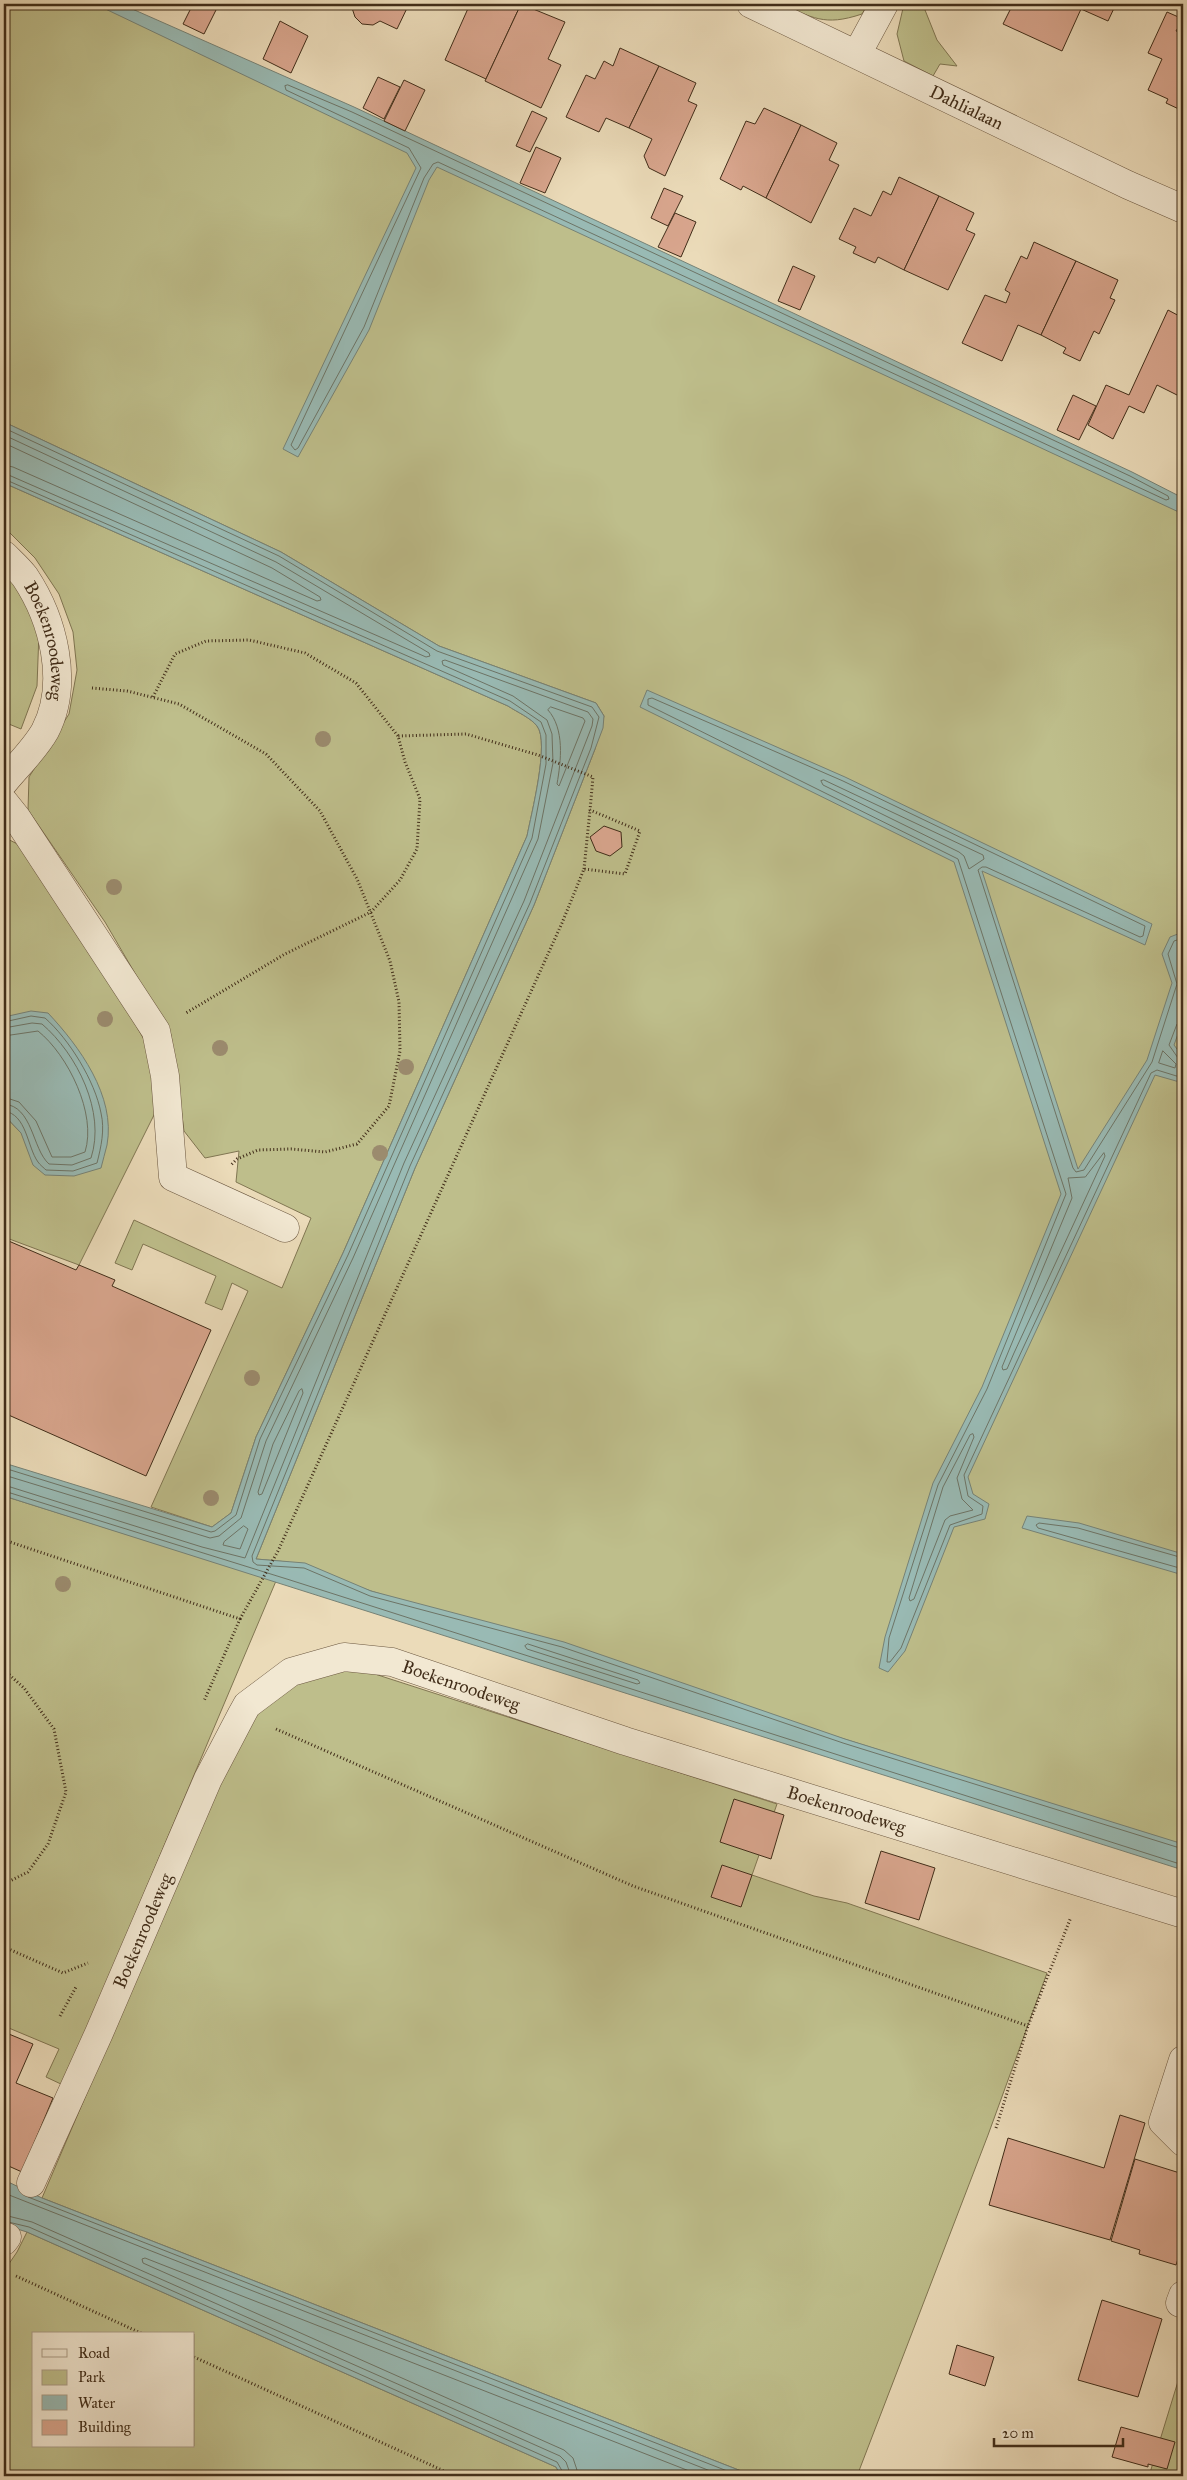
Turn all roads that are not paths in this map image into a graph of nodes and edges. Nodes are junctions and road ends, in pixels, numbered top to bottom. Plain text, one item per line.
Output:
1 (750, 4) edge
2 (884, 4) edge
3 (857, 54) junction
4 (1183, 209) edge
5 (4, 555) edge
6 (4, 782) edge
7 (4, 802) edge
8 (285, 1228) dead end
9 (1183, 1914) edge
10 (1183, 2060) edge
11 (1183, 2142) edge
12 (31, 2183) dead end
13 (1183, 2294) edge
14 (1183, 2304) edge

1 - 3 street, Dahlialaan
2 - 3 street
3 - 4 street, Dahlialaan
5 - 6 street, Boekenroodeweg
7 - 8 street
9 - 12 street, Boekenroodeweg
10 - 11 street
13 - 14 street

